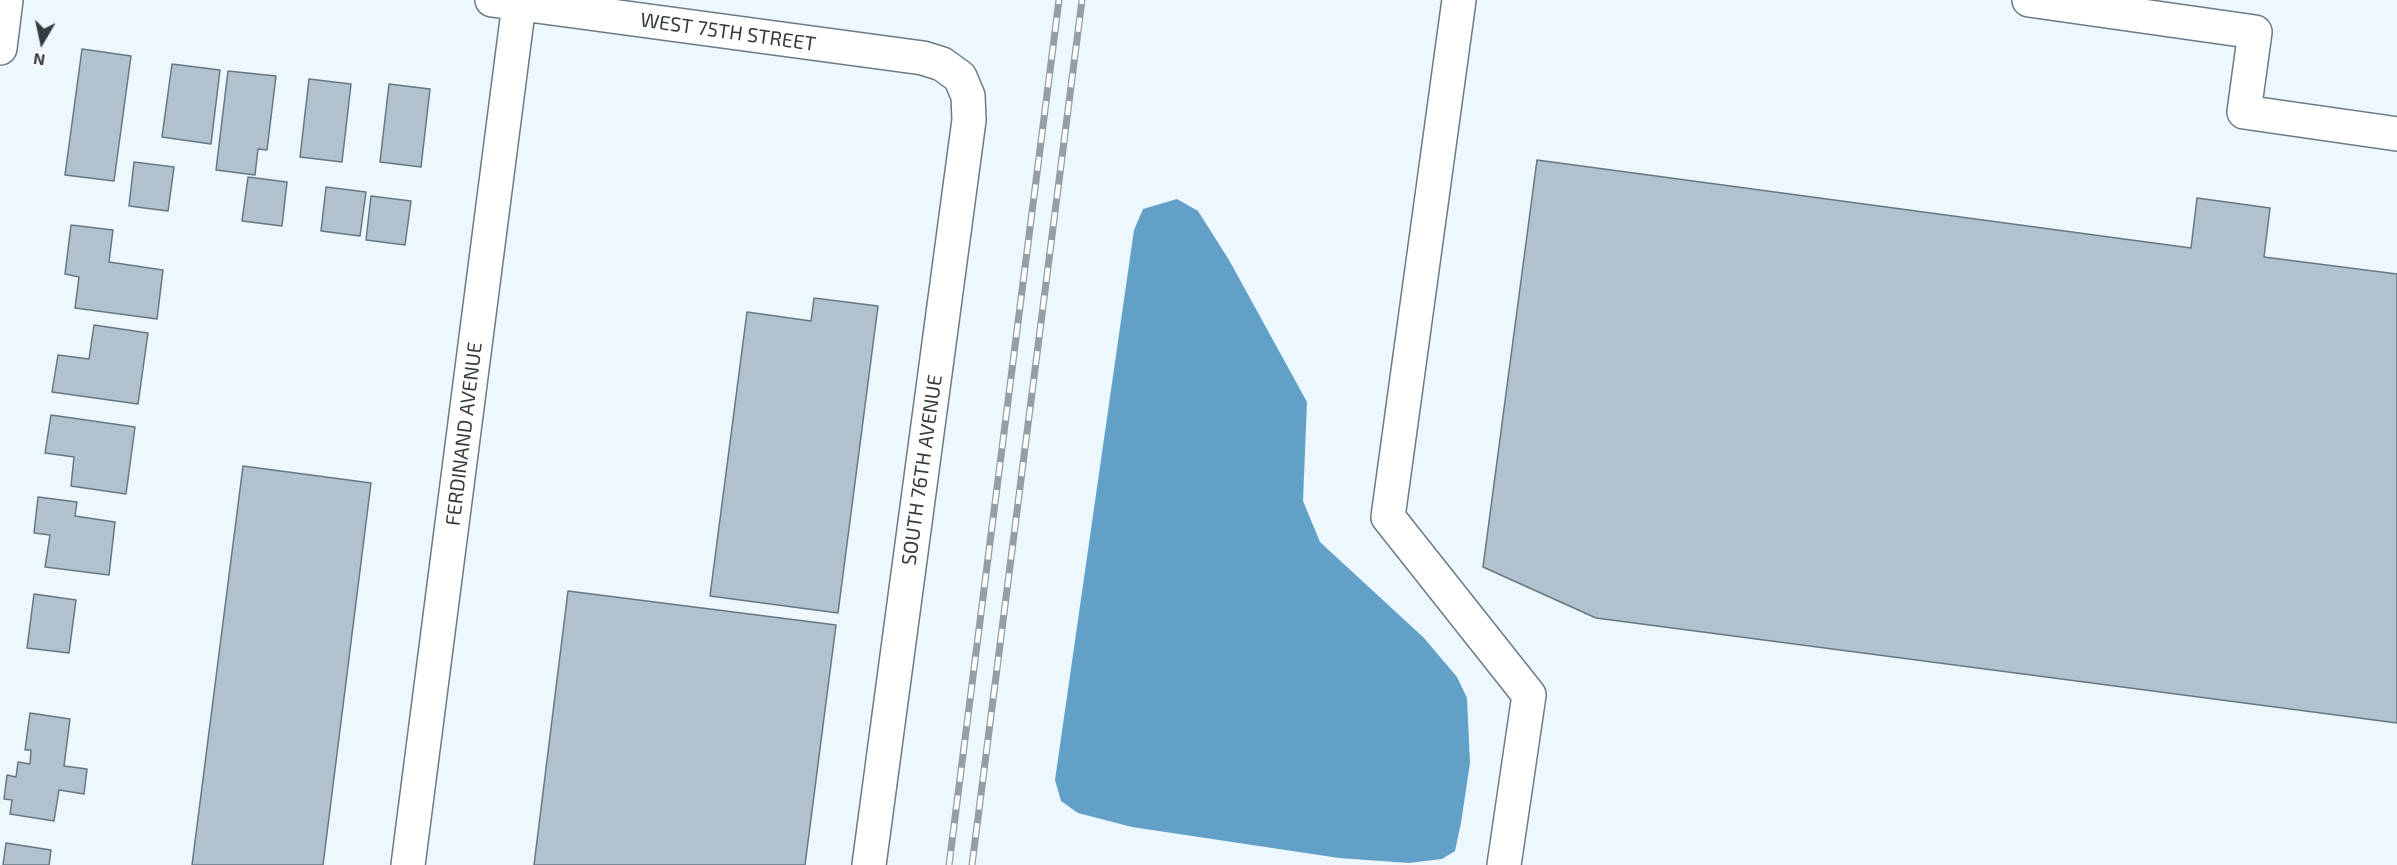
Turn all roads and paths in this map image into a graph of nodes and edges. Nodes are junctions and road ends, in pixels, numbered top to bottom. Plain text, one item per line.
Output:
1 (6, 0) edge
2 (1459, 0) edge
3 (2029, 0) edge
4 (505, 2) edge
5 (674, 12) edge
6 (0, 48) edge
7 (960, 77) joint
8 (2397, 134) edge
9 (408, 865) edge
10 (869, 865) edge
11 (1504, 865) edge

1 - 6 street
2 - 11 street
3 - 8 street
4 - 5 street, WEST 75TH STREET
4 - 9 street, FERDINAND AVENUE
5 - 7 street, WEST 75TH STREET
7 - 10 street, SOUTH 76TH AVENUE

